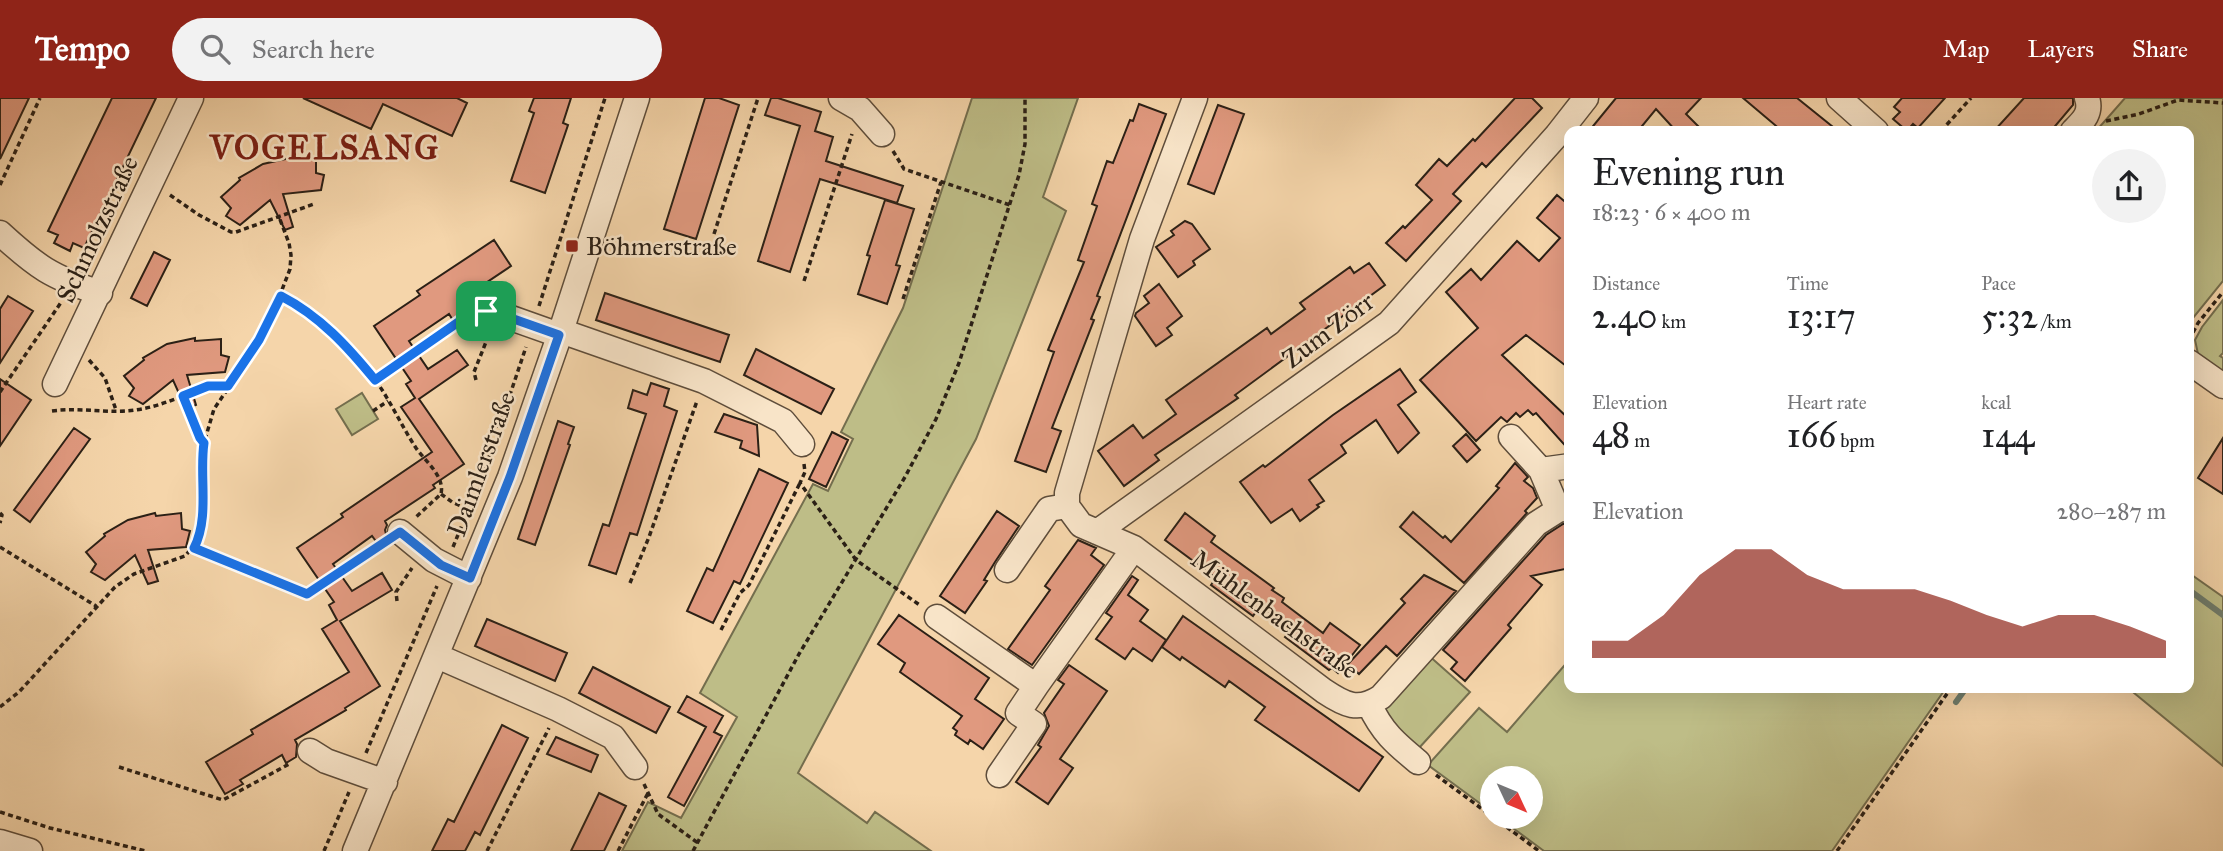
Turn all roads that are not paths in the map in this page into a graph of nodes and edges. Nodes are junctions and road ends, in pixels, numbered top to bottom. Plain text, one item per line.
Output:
1 (191, 98) edge
2 (636, 98) edge
3 (1195, 98) edge
4 (1586, 98) edge
5 (1839, 98) edge
6 (850, 104) edge
7 (1571, 126) edge
8 (1870, 126) edge
9 (1563, 141) edge
10 (888, 144) road end
11 (0, 233) edge
12 (100, 293) junction
13 (488, 311) road end
14 (560, 333) junction
15 (2194, 366) edge
16 (55, 384) dead end
17 (2223, 386) edge
18 (1510, 437) dead end
19 (803, 444) dead end
20 (1564, 467) edge
21 (1541, 470) junction
22 (1067, 506) junction
23 (1564, 509) edge
24 (400, 532) road end
25 (1097, 532) junction
26 (1134, 548) junction
27 (1007, 570) dead end
28 (470, 578) junction
29 (937, 617) road end
30 (437, 656) junction
31 (1036, 686) junction
32 (1369, 704) junction
33 (310, 751) road end
34 (1418, 762) road end
35 (635, 767) road end
36 (999, 775) dead end
37 (385, 782) junction
38 (0, 842) edge
39 (30, 851) edge
40 (355, 851) edge

1 - 12 street, Schmolzstraße
2 - 14 street, Daimlerstraße
3 - 22 street
4 - 7 street, Zum Zörr
5 - 8 street
6 - 10 street
9 - 25 street, Zum Zörr
11 - 12 street
12 - 16 street, Schmolzstraße
13 - 14 street
14 - 19 street
14 - 28 street, Daimlerstraße
15 - 17 street
18 - 21 street, Mühlenbachstraße
20 - 21 street
21 - 23 street, Mühlenbachstraße
22 - 25 street, Mühlenbachstraße
22 - 27 street
23 - 32 street, Mühlenbachstraße
24 - 28 street
25 - 26 street, Mühlenbachstraße
26 - 31 street
26 - 32 street, Mühlenbachstraße
28 - 30 street, Daimlerstraße
29 - 31 street
30 - 35 street
30 - 37 street, Daimlerstraße
31 - 36 street
32 - 34 street
33 - 37 street
37 - 40 street, Daimlerstraße
38 - 39 street

